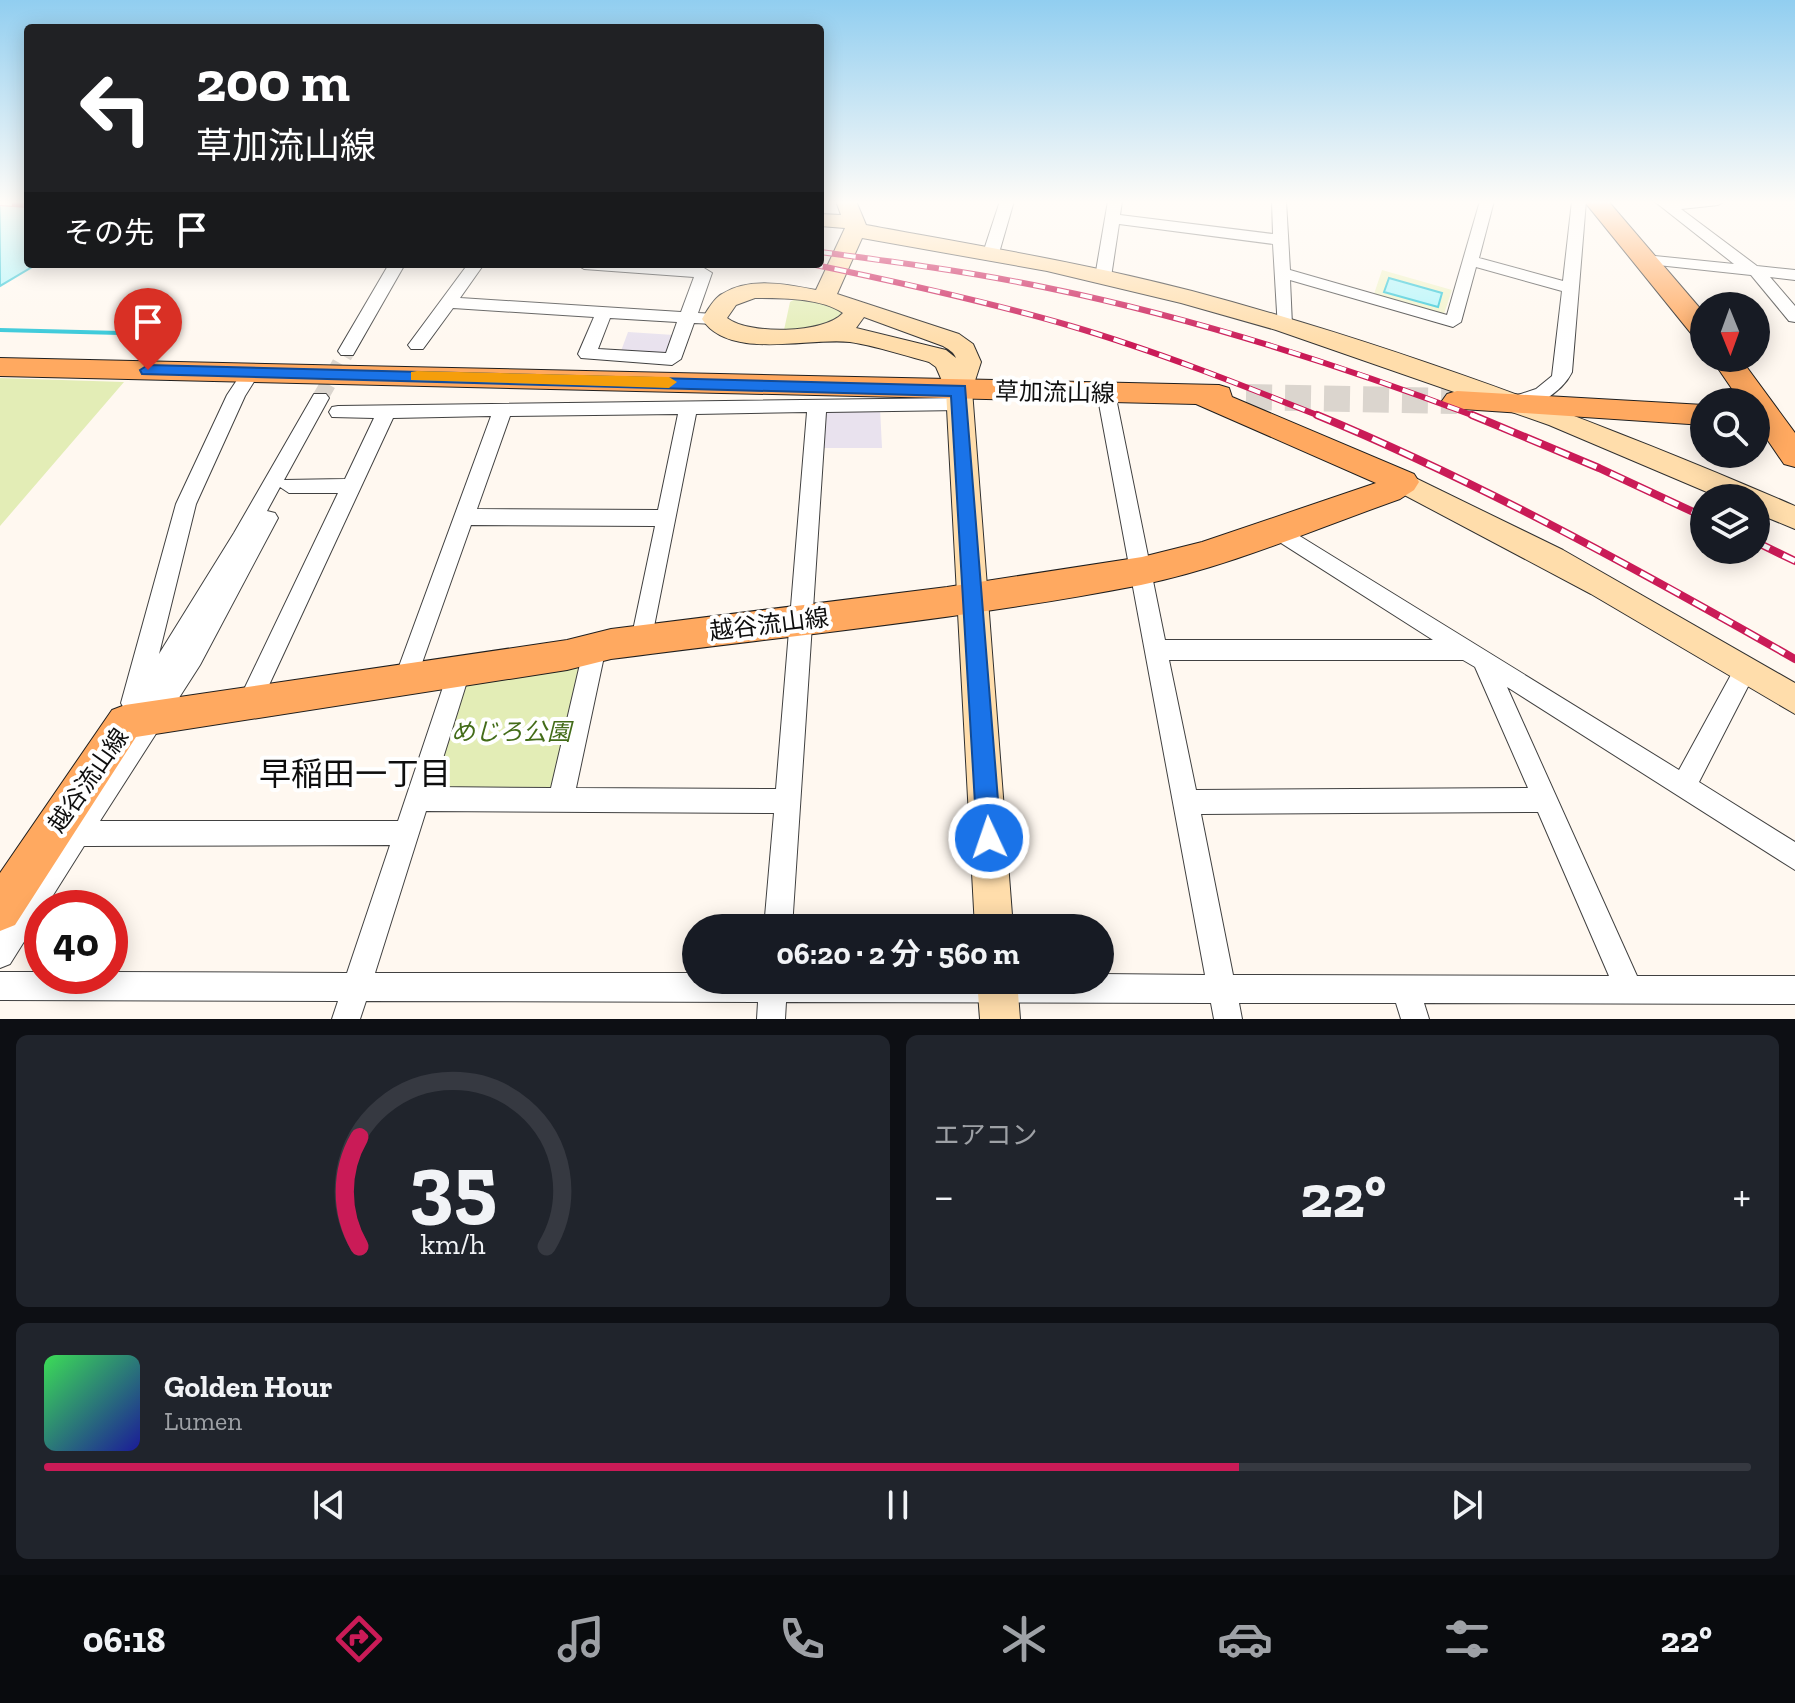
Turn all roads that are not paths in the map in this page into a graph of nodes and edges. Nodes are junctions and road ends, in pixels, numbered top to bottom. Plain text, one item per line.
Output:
1 (845, 249) edge
2 (969, 249) edge
3 (992, 249) edge
4 (1107, 249) edge
5 (1281, 249) edge
6 (1474, 249) edge
7 (1574, 249) edge
8 (1635, 249) edge
9 (1725, 249) edge
10 (991, 253) junction
11 (1645, 260) junction
12 (1471, 261) junction
13 (395, 268) edge
14 (473, 268) edge
15 (637, 268) edge
16 (1755, 271) junction
17 (1282, 273) junction
18 (1795, 275) edge
19 (1103, 277) junction
20 (1570, 288) junction
21 (824, 297) junction
22 (448, 302) junction
23 (850, 306) junction
24 (604, 313) junction
25 (1690, 314) edge
26 (1795, 317) edge
27 (686, 318) junction
28 (714, 319) junction
29 (1284, 325) junction
30 (826, 332) junction
31 (417, 345) dead end
32 (347, 351) tunnel mouth
33 (0, 367) edge
34 (244, 372) junction
35 (1736, 372) edge
36 (1106, 393) junction
37 (1198, 394) junction
38 (960, 397) junction
39 (1246, 397) tunnel mouth
40 (320, 398) tunnel mouth
41 (1457, 401) tunnel mouth
42 (1512, 403) junction
43 (817, 405) junction
44 (688, 408) junction
45 (503, 410) junction
46 (338, 412) dead end
47 (386, 412) junction
48 (1690, 414) edge
49 (1773, 419) edge
50 (1795, 456) edge
51 (1403, 482) junction
52 (1716, 484) edge
53 (289, 486) dead end
54 (352, 486) junction
55 (1770, 507) edge
56 (465, 517) junction
57 (268, 518) dead end
58 (667, 518) junction
59 (1795, 518) edge
60 (1277, 530) junction
61 (1142, 571) junction
62 (975, 597) junction
63 (802, 620) junction
64 (642, 640) junction
65 (595, 647) junction
66 (1157, 650) junction
67 (1474, 656) junction
68 (1746, 669) junction
69 (459, 672) junction
70 (405, 680) junction
71 (1795, 700) edge
72 (249, 704) junction
73 (137, 720) junction
74 (1683, 787) junction
75 (419, 799) junction
76 (561, 799) junction
77 (1544, 800) junction
78 (788, 801) junction
79 (1187, 802) junction
80 (408, 833) junction
81 (78, 834) junction
82 (1795, 857) edge
83 (0, 910) edge
84 (779, 914) edge
85 (993, 914) edge
86 (0, 954) edge
87 (682, 985) edge
88 (0, 986) edge
89 (356, 988) junction
90 (1221, 988) junction
91 (1406, 989) junction
92 (1629, 989) junction
93 (1795, 990) edge
94 (772, 994) edge
95 (960, 994) edge
96 (998, 996) edge
97 (346, 1019) edge
98 (771, 1019) edge
99 (1228, 1019) edge
100 (1415, 1019) edge

1 - 21 street
2 - 10 street
3 - 10 street
4 - 19 street
5 - 17 street
6 - 12 street
7 - 20 street
8 - 11 main road
9 - 16 street
10 - 19 street
11 - 16 street
11 - 25 main road
12 - 17 street
12 - 20 street
13 - 32 street
14 - 22 street
15 - 27 street
16 - 18 street
16 - 26 street
17 - 29 street
19 - 29 street
20 - 42 street
21 - 23 street
21 - 28 street
22 - 24 street
22 - 31 street
23 - 30 street
23 - 38 street
24 - 27 street
24 - 27 street
27 - 28 street
28 - 30 street
29 - 42 street
30 - 38 street
33 - 34 main road, 草加流山線
34 - 38 main road, 草加流山線
34 - 73 street
35 - 49 main road
36 - 37 main road, 草加流山線
36 - 38 main road, 草加流山線
36 - 61 street
37 - 39 main road, 草加流山線
37 - 51 main road
38 - 43 street
38 - 62 street
40 - 73 street
41 - 42 main road
42 - 48 main road
42 - 52 street
43 - 44 street
43 - 63 street
44 - 45 street
44 - 58 street
45 - 47 street
45 - 56 street
46 - 47 street
47 - 54 street
49 - 50 main road
51 - 60 main road, 越谷流山線
51 - 68 street
53 - 54 street
54 - 72 street
55 - 59 street
56 - 58 street
56 - 70 street
57 - 73 street
58 - 64 street
60 - 61 main road, 越谷流山線
60 - 67 street
61 - 62 main road, 越谷流山線
61 - 66 street
62 - 63 main road, 越谷流山線
62 - 85 street
63 - 64 main road, 越谷流山線
63 - 78 street
64 - 65 main road, 越谷流山線
65 - 69 main road, 越谷流山線
65 - 76 street
66 - 67 street
66 - 79 street
67 - 74 street
67 - 77 street
68 - 71 street
68 - 74 street
69 - 70 main road, 越谷流山線
69 - 75 street
70 - 72 main road, 越谷流山線
72 - 73 main road, 越谷流山線
73 - 81 street
73 - 83 main road, 越谷流山線
74 - 82 street
75 - 76 street
75 - 80 street
76 - 78 street
77 - 79 street
77 - 92 street
78 - 84 street
79 - 90 street
80 - 81 street
80 - 89 street
81 - 86 street
87 - 89 street
88 - 89 street
89 - 97 street
90 - 91 street
90 - 96 street
90 - 99 street
91 - 92 street
91 - 100 street
92 - 93 street
94 - 98 street
95 - 96 street

